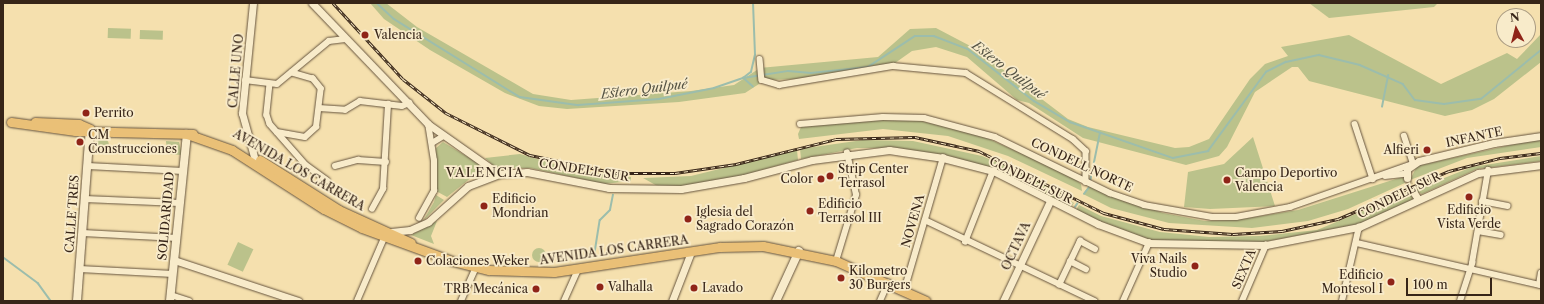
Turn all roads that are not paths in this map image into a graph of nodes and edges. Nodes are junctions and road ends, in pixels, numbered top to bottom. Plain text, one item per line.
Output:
1 (253, 3) edge
2 (312, 3) edge
3 (345, 40) junction
4 (760, 59) dead end
5 (292, 73) junction
6 (245, 80) junction
7 (270, 84) junction
8 (408, 103) junction
9 (388, 104) junction
10 (319, 108) junction
11 (7, 122) edge
12 (428, 124) junction
13 (800, 124) dead end
14 (1356, 124) dead end
15 (90, 129) junction
16 (277, 132) junction
17 (187, 134) junction
18 (442, 136) junction
19 (1404, 136) dead end
20 (1541, 136) edge
21 (432, 143) junction
22 (847, 153) junction
23 (943, 158) junction
24 (255, 160) junction
25 (386, 162) junction
26 (484, 164) junction
27 (1413, 164) junction
28 (88, 166) junction
29 (335, 166) dead end
30 (1541, 166) edge
31 (1488, 170) junction
32 (183, 171) junction
33 (993, 171) junction
34 (498, 174) junction
35 (1385, 176) junction
36 (1406, 176) joint
37 (1373, 179) junction
38 (327, 180) dead end
39 (477, 181) junction
40 (1086, 182) junction
41 (1355, 185) joint
42 (1412, 190) tunnel mouth
43 (85, 199) junction
44 (1418, 199) junction
45 (1050, 201) junction
46 (1482, 201) junction
47 (180, 203) junction
48 (1508, 206) dead end
49 (372, 209) dead end
50 (420, 218) dead end
51 (925, 220) junction
52 (1359, 227) junction
53 (1478, 231) junction
54 (83, 233) junction
55 (387, 233) junction
56 (1501, 235) dead end
57 (177, 238) junction
58 (965, 242) junction
59 (1149, 243) junction
60 (1357, 243) junction
61 (1266, 245) junction
62 (1096, 248) dead end
63 (799, 251) junction
64 (692, 252) junction
65 (174, 260) junction
66 (836, 261) junction
67 (1070, 261) junction
68 (476, 267) junction
69 (1018, 268) junction
70 (80, 269) junction
71 (578, 269) junction
72 (1086, 269) dead end
73 (1469, 269) junction
74 (173, 274) junction
75 (1541, 274) edge
76 (888, 283) junction
77 (1059, 285) junction
78 (1540, 285) edge
79 (904, 291) junction
80 (170, 298) edge
81 (77, 301) edge
82 (189, 301) edge
83 (298, 301) edge
84 (357, 301) edge
85 (461, 301) edge
86 (564, 301) edge
87 (672, 301) edge
88 (776, 301) edge
89 (880, 301) edge
90 (926, 301) edge
91 (1003, 301) edge
92 (1095, 301) edge
93 (1123, 301) edge
94 (1242, 301) edge
95 (1342, 301) edge
96 (1460, 301) edge

1 - 6 street, CALLE UNO
2 - 3 street
3 - 5 street
3 - 8 street
4 - 40 street
5 - 7 street
5 - 10 street
6 - 7 street
6 - 24 street, CALLE UNO
7 - 16 street
8 - 9 street
8 - 12 street
9 - 10 street
9 - 25 street
10 - 16 street
11 - 15 main road, AVENIDA LOS CARRERA
12 - 18 street
12 - 21 street
13 - 40 street, CONDELL NORTE
14 - 37 street
15 - 17 main road, AVENIDA LOS CARRERA
15 - 28 main road, CALLE TRES
16 - 38 street
17 - 24 main road, AVENIDA LOS CARRERA
17 - 32 main road, SOLIDARIDAD
18 - 21 street
18 - 26 street
19 - 27 street
20 - 27 street, INFANTE
21 - 50 street
22 - 23 street, CONDELL SUR
22 - 34 street, CONDELL SUR
22 - 66 street
23 - 33 street, CONDELL SUR
23 - 51 street, NOVENA
24 - 55 main road, AVENIDA LOS CARRERA
25 - 29 street
25 - 49 street
26 - 34 street
26 - 39 street
27 - 35 street, INFANTE
27 - 36 street, INFANTE
28 - 32 street
28 - 43 main road, CALLE TRES
30 - 31 street, CONDELL SUR
31 - 44 street, CONDELL SUR
31 - 46 street
32 - 47 main road, SOLIDARIDAD
33 - 45 street, CONDELL SUR
33 - 58 street
34 - 39 street, CONDELL SUR
35 - 36 street, INFANTE
35 - 37 street, INFANTE
37 - 41 street, INFANTE
39 - 55 street, CONDELL SUR
40 - 41 street, CONDELL NORTE
42 - 44 street
43 - 47 street
43 - 54 main road, CALLE TRES
44 - 52 street, CONDELL SUR
45 - 59 street, CONDELL SUR
45 - 69 street, OCTAVA
46 - 48 street
46 - 53 street
47 - 57 main road, SOLIDARIDAD
51 - 58 street
51 - 79 street, NOVENA
52 - 60 street
52 - 61 street, CONDELL SUR
53 - 56 street
53 - 73 street
54 - 57 street
54 - 70 main road, CALLE TRES
55 - 68 main road, AVENIDA LOS CARRERA
55 - 84 street
57 - 65 main road, SOLIDARIDAD
58 - 69 street
59 - 61 street, CONDELL SUR
59 - 93 street
60 - 73 street
60 - 95 street
61 - 94 street, SEXTA
62 - 67 street
63 - 64 main road, AVENIDA LOS CARRERA
63 - 66 main road, AVENIDA LOS CARRERA
63 - 88 main road
64 - 71 main road, AVENIDA LOS CARRERA
64 - 87 street
65 - 74 main road, SOLIDARIDAD
65 - 83 street
66 - 76 main road, AVENIDA LOS CARRERA
67 - 72 street
67 - 77 street
68 - 71 main road, AVENIDA LOS CARRERA
68 - 85 street
69 - 77 street
69 - 91 street, OCTAVA
70 - 74 street
70 - 81 main road, CALLE TRES
71 - 86 street
73 - 78 street
73 - 96 street
74 - 80 main road, SOLIDARIDAD
75 - 78 street
76 - 79 main road, AVENIDA LOS CARRERA
76 - 89 street
77 - 92 street
79 - 90 main road, AVENIDA LOS CARRERA
80 - 82 street

